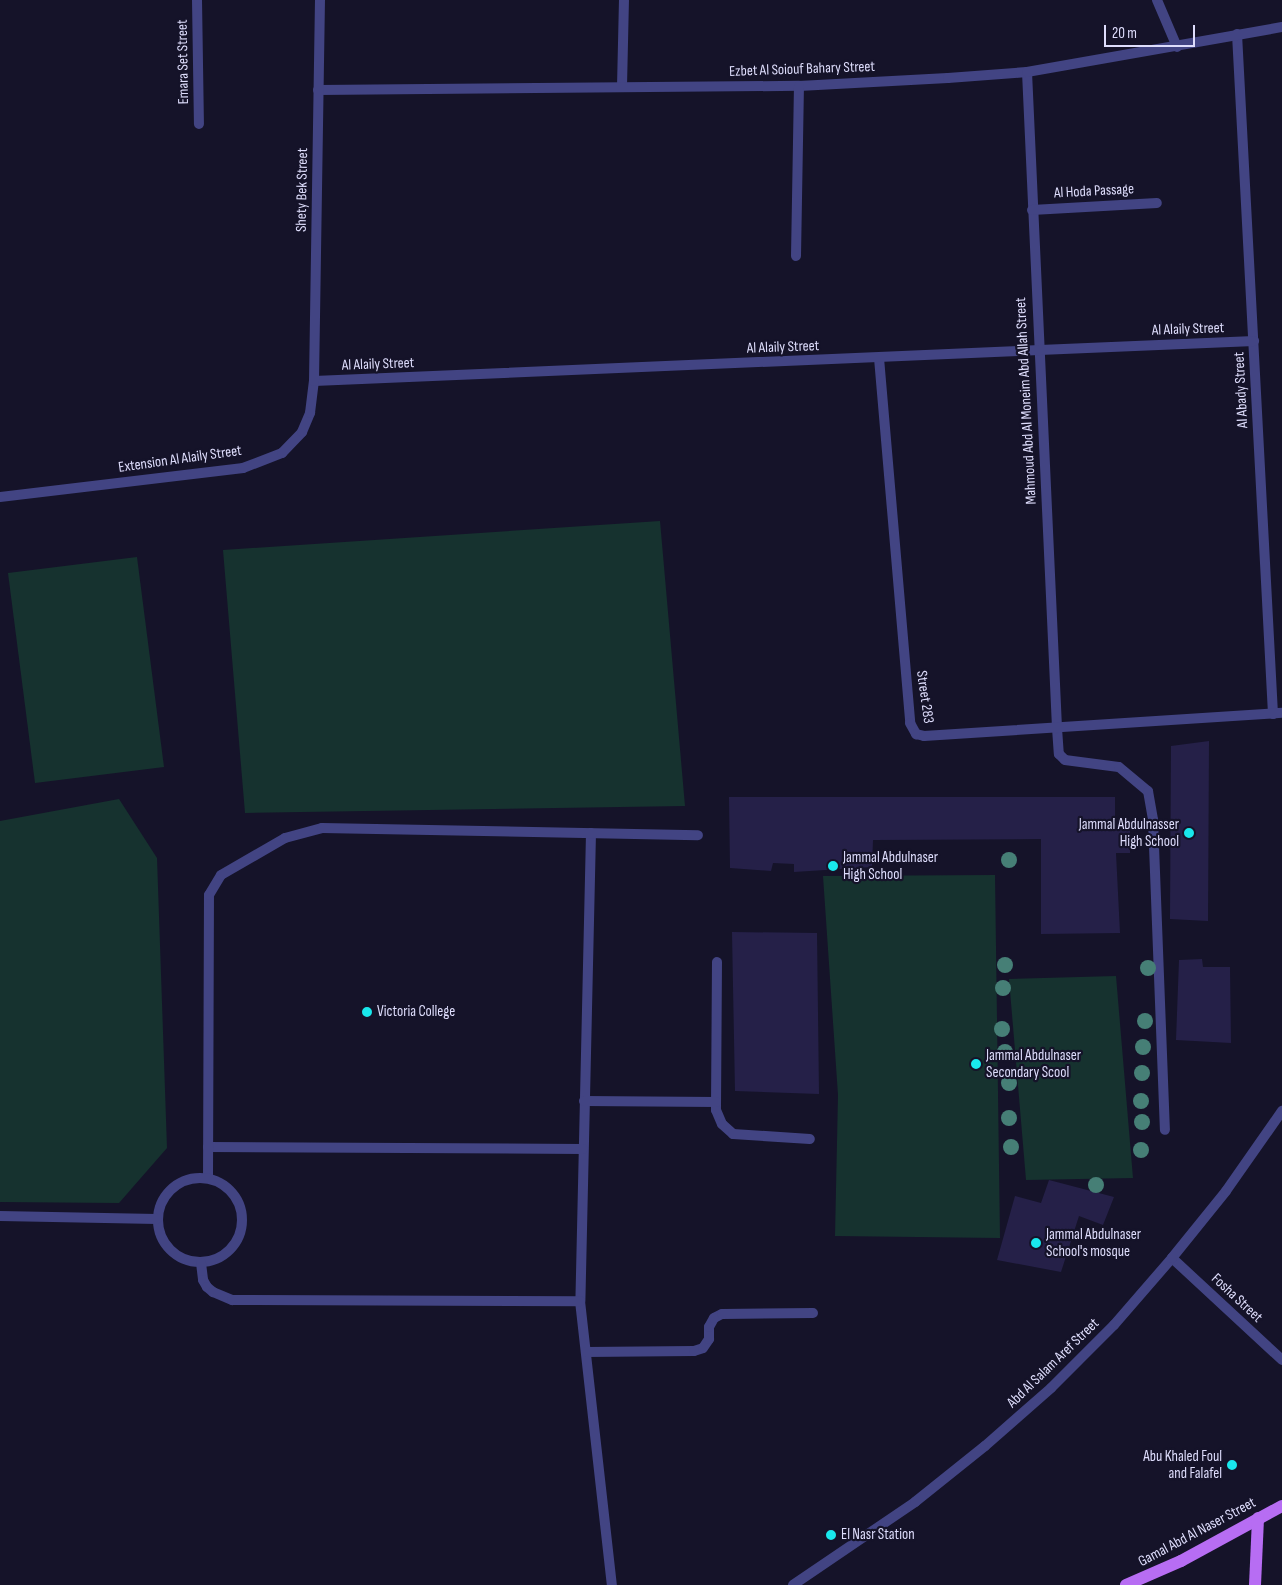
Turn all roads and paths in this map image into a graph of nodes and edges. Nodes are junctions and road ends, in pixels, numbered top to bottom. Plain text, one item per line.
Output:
1 (197, 0) edge
2 (320, 0) edge
3 (624, 0) edge
4 (1157, 0) edge
5 (1282, 27) edge
6 (1237, 34) junction
7 (1177, 47) junction
8 (1027, 72) junction
9 (799, 86) junction
10 (622, 87) junction
11 (318, 90) junction
12 (199, 124) dead end
13 (1157, 203) dead end
14 (1032, 210) junction
15 (796, 256) dead end
16 (1254, 342) junction
17 (1038, 351) junction
18 (879, 358) junction
19 (314, 381) junction
20 (0, 497) edge
21 (1277, 714) edge
22 (1057, 728) junction
23 (591, 832) junction
24 (698, 835) dead end
25 (717, 962) dead end
26 (584, 1101) junction
27 (716, 1102) junction
28 (1282, 1110) edge
29 (1165, 1130) dead end
30 (810, 1139) dead end
31 (208, 1147) junction
32 (583, 1149) junction
33 (208, 1178) junction
34 (0, 1216) edge
35 (157, 1219) junction
36 (1172, 1258) junction
37 (201, 1263) junction
38 (580, 1301) junction
39 (813, 1313) dead end
40 (586, 1352) junction
41 (1282, 1360) edge
42 (1282, 1506) edge
43 (1258, 1518) junction
44 (612, 1585) edge
45 (793, 1585) edge
46 (1126, 1585) edge
47 (1255, 1585) edge

1 - 12 street, Emara Set Street
2 - 11 street, Shety Bek Street
3 - 10 street
4 - 7 street
5 - 6 street, Ezbet Al Soiouf Bahary Street
6 - 7 street, Ezbet Al Soiouf Bahary Street
6 - 16 street, Al Abady Street
7 - 8 street, Ezbet Al Soiouf Bahary Street
8 - 9 street, Ezbet Al Soiouf Bahary Street
8 - 14 street, Mahmoud Abd Al Moneim Abd Allah Street
9 - 10 street, Ezbet Al Soiouf Bahary Street
9 - 15 street
10 - 11 street, Ezbet Al Soiouf Bahary Street
11 - 19 street, Shety Bek Street
13 - 14 street, Al Hoda Passage
14 - 17 street, Mahmoud Abd Al Moneim Abd Allah Street
16 - 17 street, Al Alaily Street
16 - 21 street, Al Abady Street
17 - 18 street, Al Alaily Street
17 - 22 street, Mahmoud Abd Al Moneim Abd Allah Street
18 - 19 street, Al Alaily Street
18 - 22 street, Street 283
19 - 20 street, Extension Al Alaily Street
21 - 22 street, Street 283
22 - 29 street, Mahmoud Abd Al Moneim Abd Allah Street
23 - 24 street
23 - 26 street
23 - 31 street
25 - 27 street
26 - 27 street
26 - 32 street
27 - 30 street
28 - 36 street, Abd Al Salam Aref Street
31 - 32 street
31 - 33 street
32 - 38 street
33 - 35 street
33 - 37 street
34 - 35 street
35 - 37 street
36 - 41 street, Fosha Street
36 - 45 street, Abd Al Salam Aref Street
37 - 38 street
38 - 40 street
39 - 40 street
40 - 44 street
42 - 43 main road, Gamal Abd Al Naser Street
43 - 46 main road, Gamal Abd Al Naser Street
43 - 47 main road

